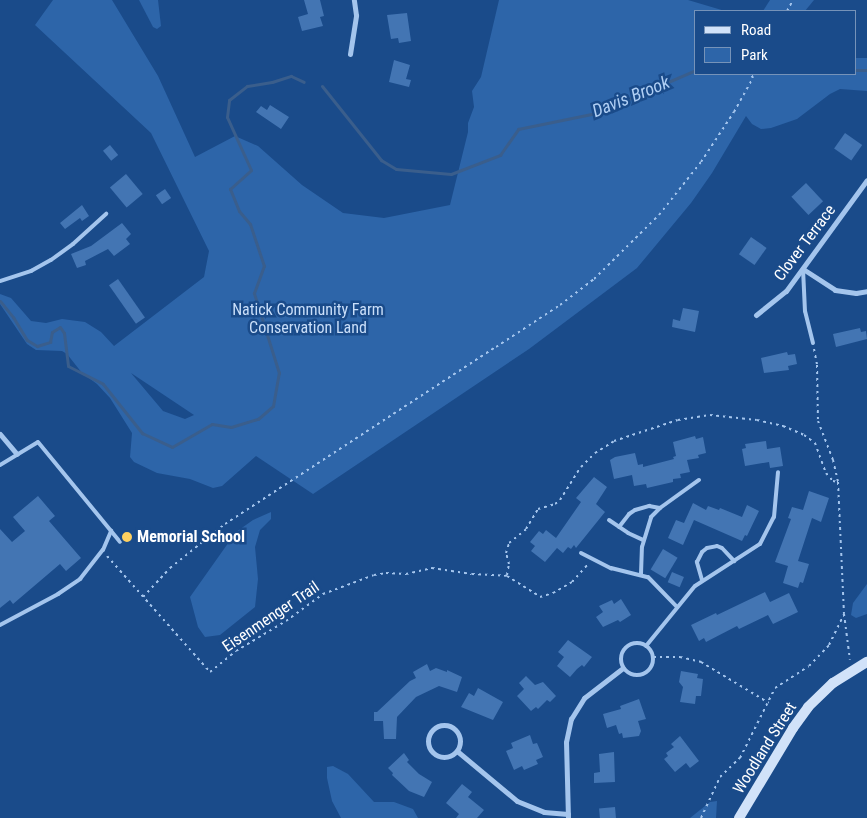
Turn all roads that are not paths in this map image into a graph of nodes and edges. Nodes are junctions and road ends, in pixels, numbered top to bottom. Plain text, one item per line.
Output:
1 (354, 0) edge
2 (350, 54) dead end
3 (867, 180) edge
4 (106, 214) dead end
5 (803, 269) junction
6 (0, 282) edge
7 (867, 291) edge
8 (756, 315) dead end
9 (813, 343) road end
10 (0, 434) edge
11 (17, 454) junction
12 (0, 465) edge
13 (778, 472) dead end
14 (700, 480) dead end
15 (660, 508) junction
16 (609, 520) dead end
17 (619, 527) junction
18 (112, 531) junction
19 (643, 540) junction
20 (120, 542) dead end
21 (581, 553) dead end
22 (734, 561) junction
23 (641, 574) junction
24 (702, 580) junction
25 (677, 606) junction
26 (0, 625) edge
27 (646, 646) junction
28 (867, 662) edge
29 (623, 668) junction
30 (457, 751) junction
31 (568, 816) edge
32 (739, 818) edge

1 - 2 street
3 - 5 street, Clover Terrace
4 - 6 lane
5 - 7 street
5 - 8 street, Clover Terrace
5 - 9 lane
10 - 11 street
11 - 12 lane
11 - 18 lane
13 - 22 lane
14 - 15 lane
15 - 17 lane
15 - 19 lane
16 - 17 lane
17 - 19 lane
18 - 20 lane
18 - 26 lane
19 - 23 lane
21 - 23 lane
22 - 24 lane
22 - 24 lane
23 - 25 lane
24 - 25 lane
25 - 27 lane
27 - 29 lane
27 - 29 lane
28 - 32 street, Woodland Street
29 - 31 street
30 - 30 street
30 - 31 street

